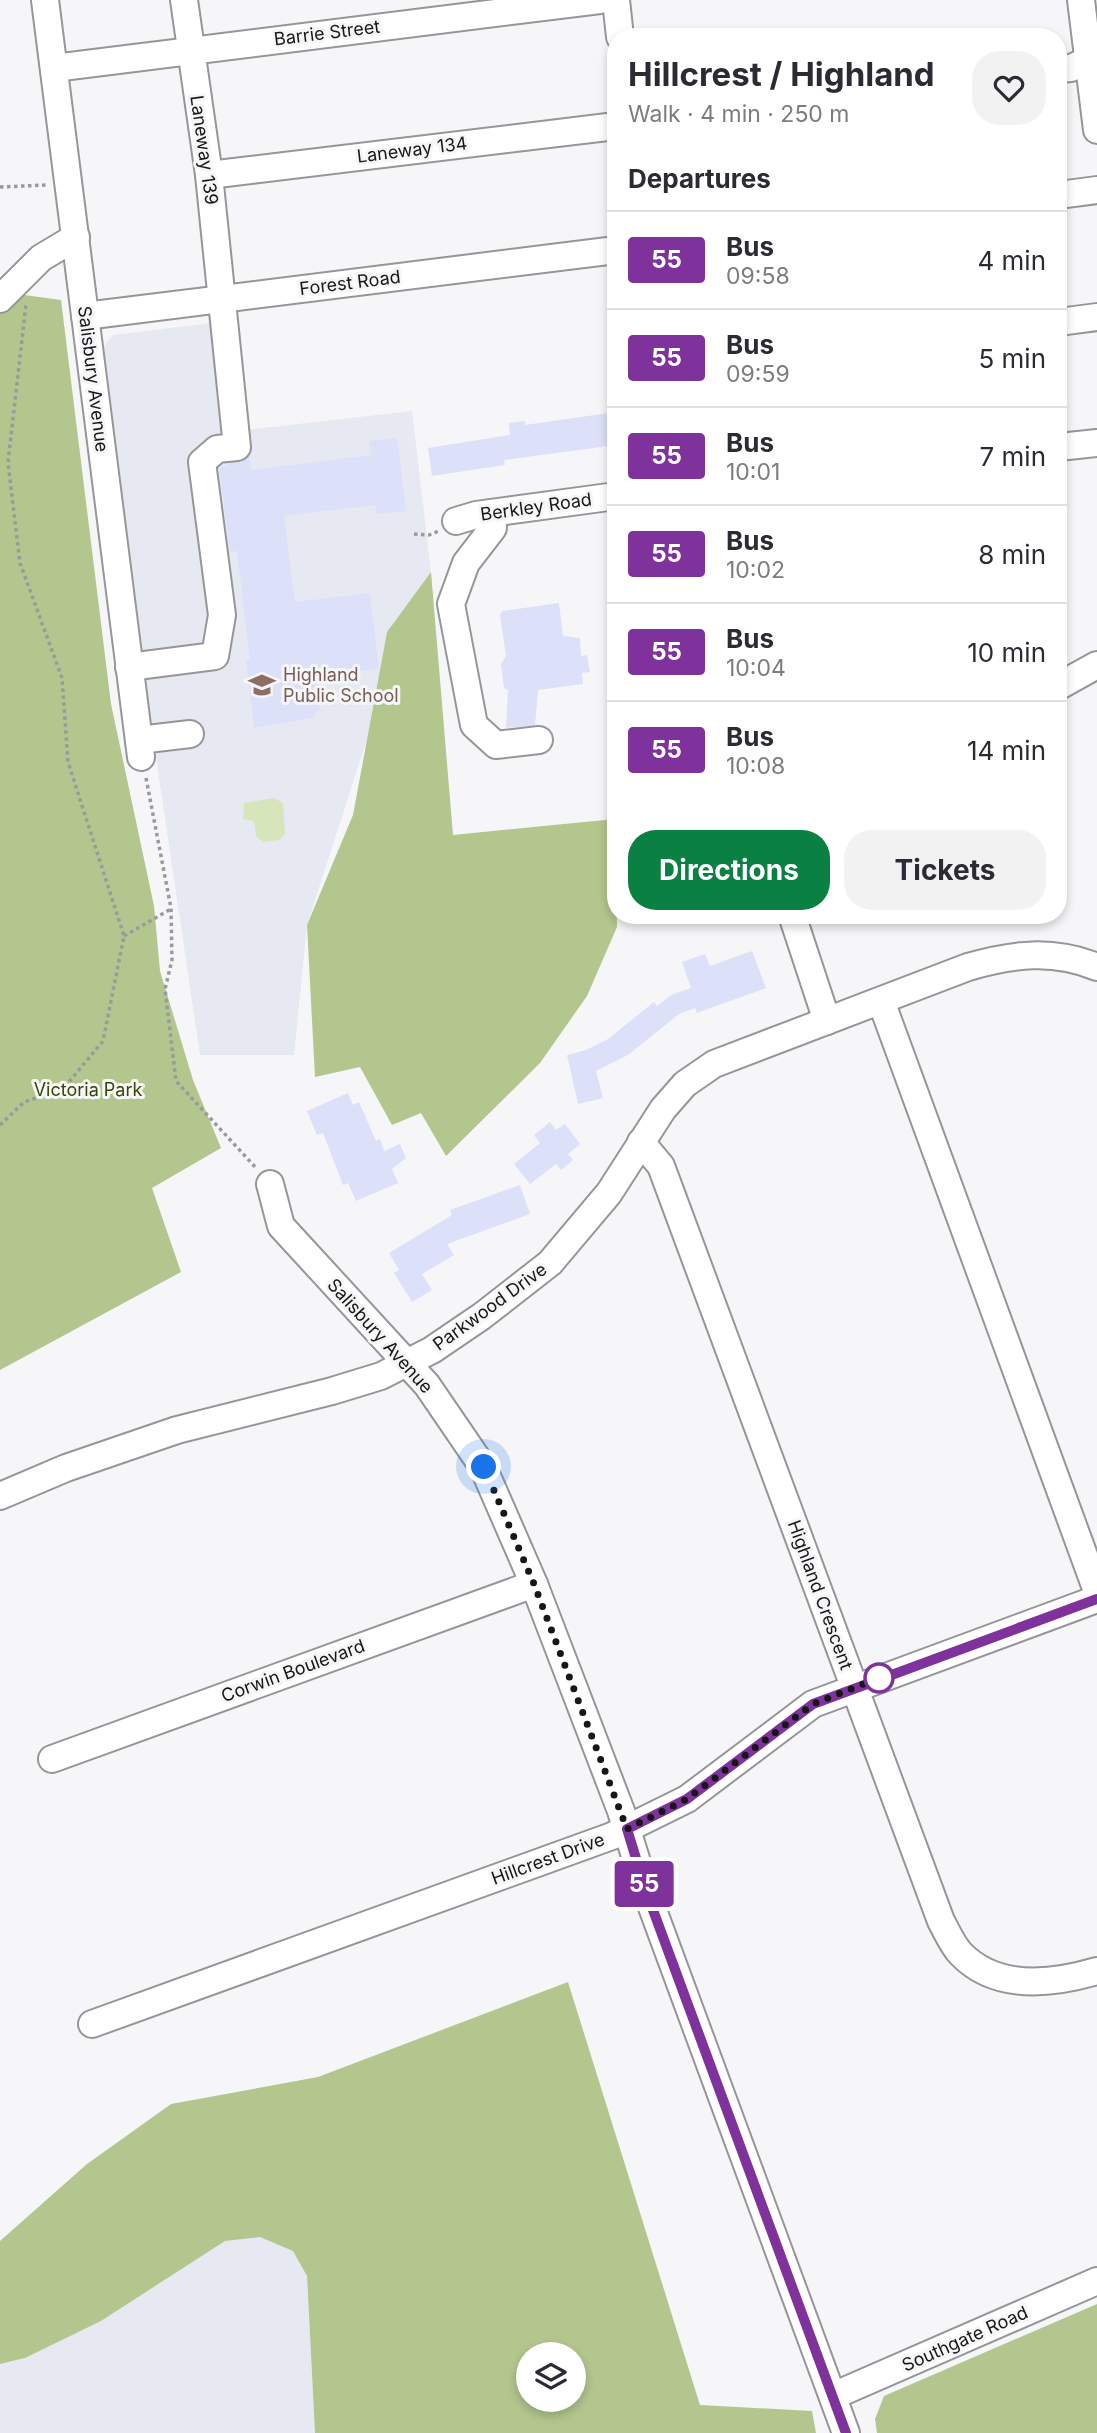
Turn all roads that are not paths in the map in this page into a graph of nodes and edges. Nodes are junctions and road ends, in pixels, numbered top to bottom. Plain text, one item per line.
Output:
1 (45, 0) edge
2 (184, 0) edge
3 (600, 0) edge
4 (616, 0) edge
5 (1081, 0) edge
6 (619, 28) edge
7 (190, 49) junction
8 (1093, 58) edge
9 (1067, 66) edge
10 (54, 68) junction
11 (607, 126) edge
12 (1097, 130) edge
13 (209, 175) junction
14 (1097, 190) edge
15 (1067, 194) edge
16 (76, 237) junction
17 (607, 251) edge
18 (0, 299) edge
19 (222, 299) junction
20 (85, 316) junction
21 (1097, 317) edge
22 (1067, 321) edge
23 (1097, 443) edge
24 (1067, 446) edge
25 (607, 497) edge
26 (492, 513) junction
27 (456, 521) dead end
28 (1097, 665) edge
29 (129, 667) junction
30 (1067, 681) edge
31 (190, 734) dead end
32 (539, 740) dead end
33 (795, 924) edge
34 (1097, 967) edge
35 (881, 1001) junction
36 (827, 1021) junction
37 (641, 1142) junction
38 (270, 1184) road end
39 (407, 1365) junction
40 (0, 1496) edge
41 (534, 1584) junction
42 (1097, 1591) edge
43 (1097, 1599) edge
44 (853, 1688) junction
45 (52, 1759) dead end
46 (627, 1829) junction
47 (1097, 1971) edge
48 (92, 2024) dead end
49 (1097, 2281) edge
50 (833, 2396) junction
51 (846, 2433) edge

1 - 10 street, Salisbury Avenue
2 - 7 street, Laneway 139
3 - 7 street, Barrie Street
4 - 6 street
5 - 8 street
7 - 10 street, Barrie Street
7 - 13 street, Laneway 139
8 - 9 street
8 - 12 street
10 - 16 street, Salisbury Avenue
11 - 13 street, Laneway 134
13 - 19 street, Laneway 139
14 - 15 street
16 - 18 street
16 - 20 street, Salisbury Avenue
17 - 19 street, Forest Road
19 - 20 street, Forest Road
19 - 29 street, Laneway 139
20 - 29 street, Salisbury Avenue
21 - 22 street
23 - 24 street
25 - 26 street, Berkley Road
26 - 27 street, Berkley Road
26 - 32 street
28 - 30 street
29 - 31 street, Salisbury Avenue
33 - 36 street
34 - 35 street, Parkwood Drive
35 - 36 street, Parkwood Drive
35 - 42 street
36 - 37 street, Parkwood Drive
37 - 39 street, Parkwood Drive
37 - 44 street, Highland Crescent
38 - 39 street, Salisbury Avenue
39 - 40 street, Parkwood Drive
39 - 41 street, Salisbury Avenue
41 - 45 street, Corwin Boulevard
41 - 46 street, Salisbury Avenue
43 - 44 street, Hillcrest Drive
44 - 46 street, Hillcrest Drive
44 - 47 street, Highland Crescent
46 - 48 street, Hillcrest Drive
46 - 50 street, Salisbury Avenue
49 - 50 street, Southgate Road
50 - 51 street, Salisbury Avenue

